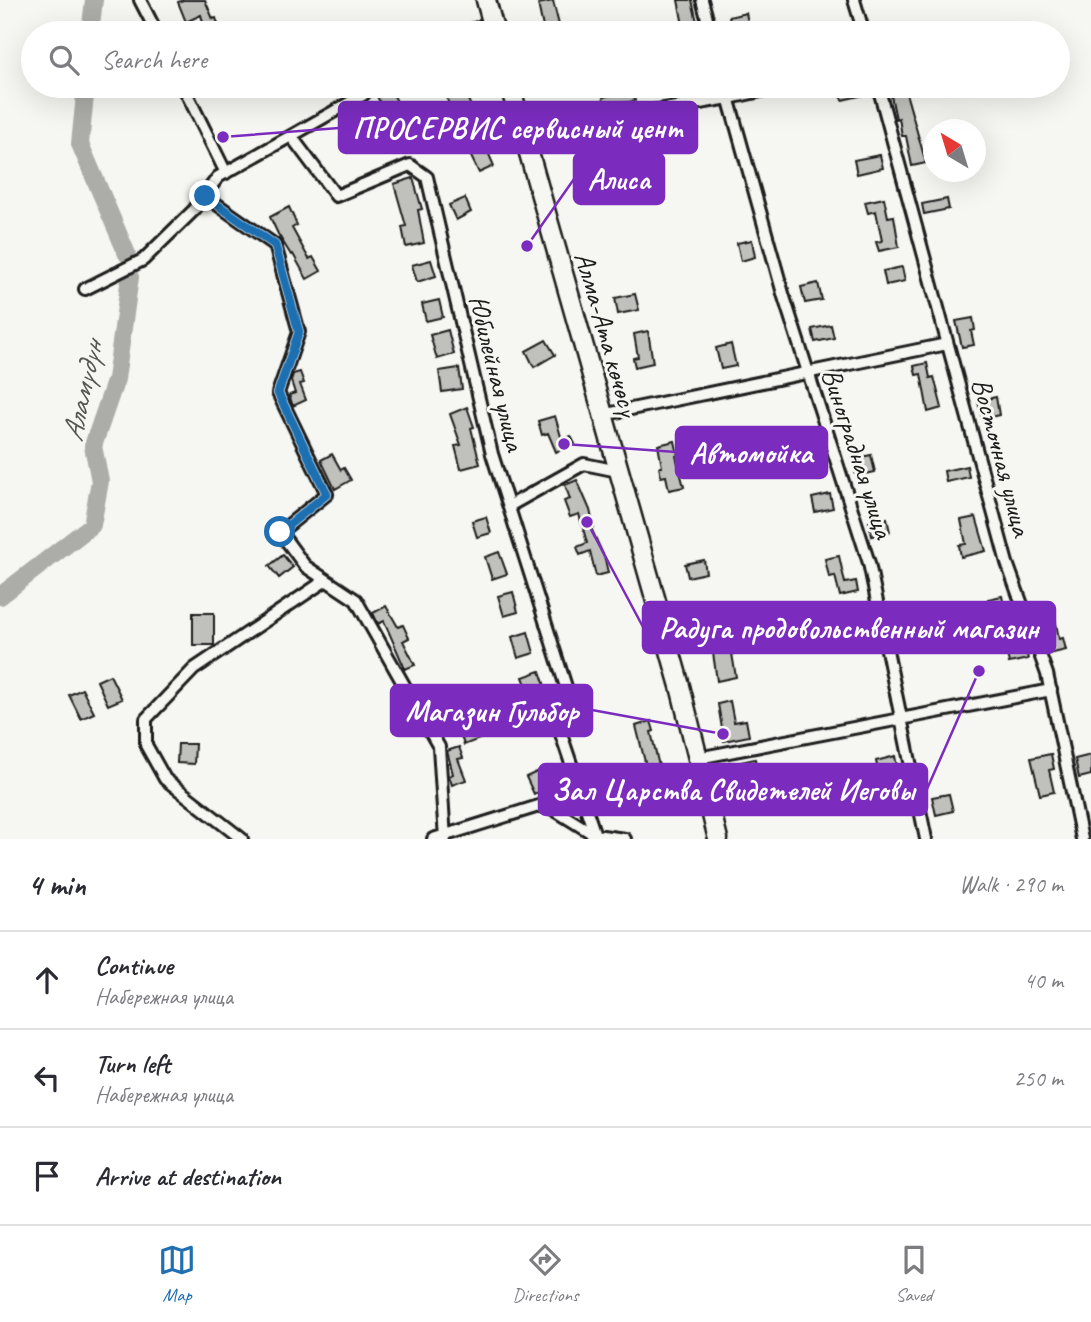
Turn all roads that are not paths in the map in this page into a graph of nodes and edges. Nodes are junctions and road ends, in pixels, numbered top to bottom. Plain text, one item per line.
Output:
1 (140, 0) edge
2 (486, 0) edge
3 (702, 0) edge
4 (855, 0) edge
5 (151, 21) edge
6 (492, 21) edge
7 (708, 21) edge
8 (861, 21) edge
9 (189, 98) edge
10 (358, 98) edge
11 (514, 98) edge
12 (729, 98) joint
13 (881, 98) edge
14 (524, 133) junction
15 (291, 136) junction
16 (226, 173) junction
17 (205, 196) junction
18 (85, 289) dead end
19 (947, 344) junction
20 (808, 371) junction
21 (602, 415) junction
22 (618, 471) junction
23 (509, 506) junction
24 (326, 580) junction
25 (1051, 690) junction
26 (901, 718) junction
27 (698, 758) junction
28 (595, 835) junction
29 (441, 838) edge
30 (242, 839) edge
31 (625, 839) edge
32 (718, 839) edge
33 (926, 839) edge
34 (1082, 839) edge

1 - 5 street
2 - 6 highway
3 - 7 street
4 - 8 street
9 - 16 street
10 - 15 street
11 - 14 highway, Алма-Ата көчөсү
12 - 14 street
12 - 20 street, Виноградная улица
13 - 19 street, Восточная улица
14 - 21 highway, Алма-Ата көчөсү
15 - 16 street
15 - 23 street, Юбилейная улица
16 - 17 street
17 - 18 street
17 - 24 street
19 - 20 street
19 - 25 street, Восточная улица
20 - 21 street
20 - 26 street, Виноградная улица
21 - 22 highway, Алма-Ата көчөсү
22 - 23 street
22 - 27 highway, Алма-Ата көчөсү
23 - 28 street, Юбилейная улица
24 - 29 street
24 - 30 street
25 - 26 street
25 - 34 street, Восточная улица
26 - 27 street
26 - 33 street, Виноградная улица
27 - 32 highway, Алма-Ата көчөсү
28 - 29 street
28 - 31 street

